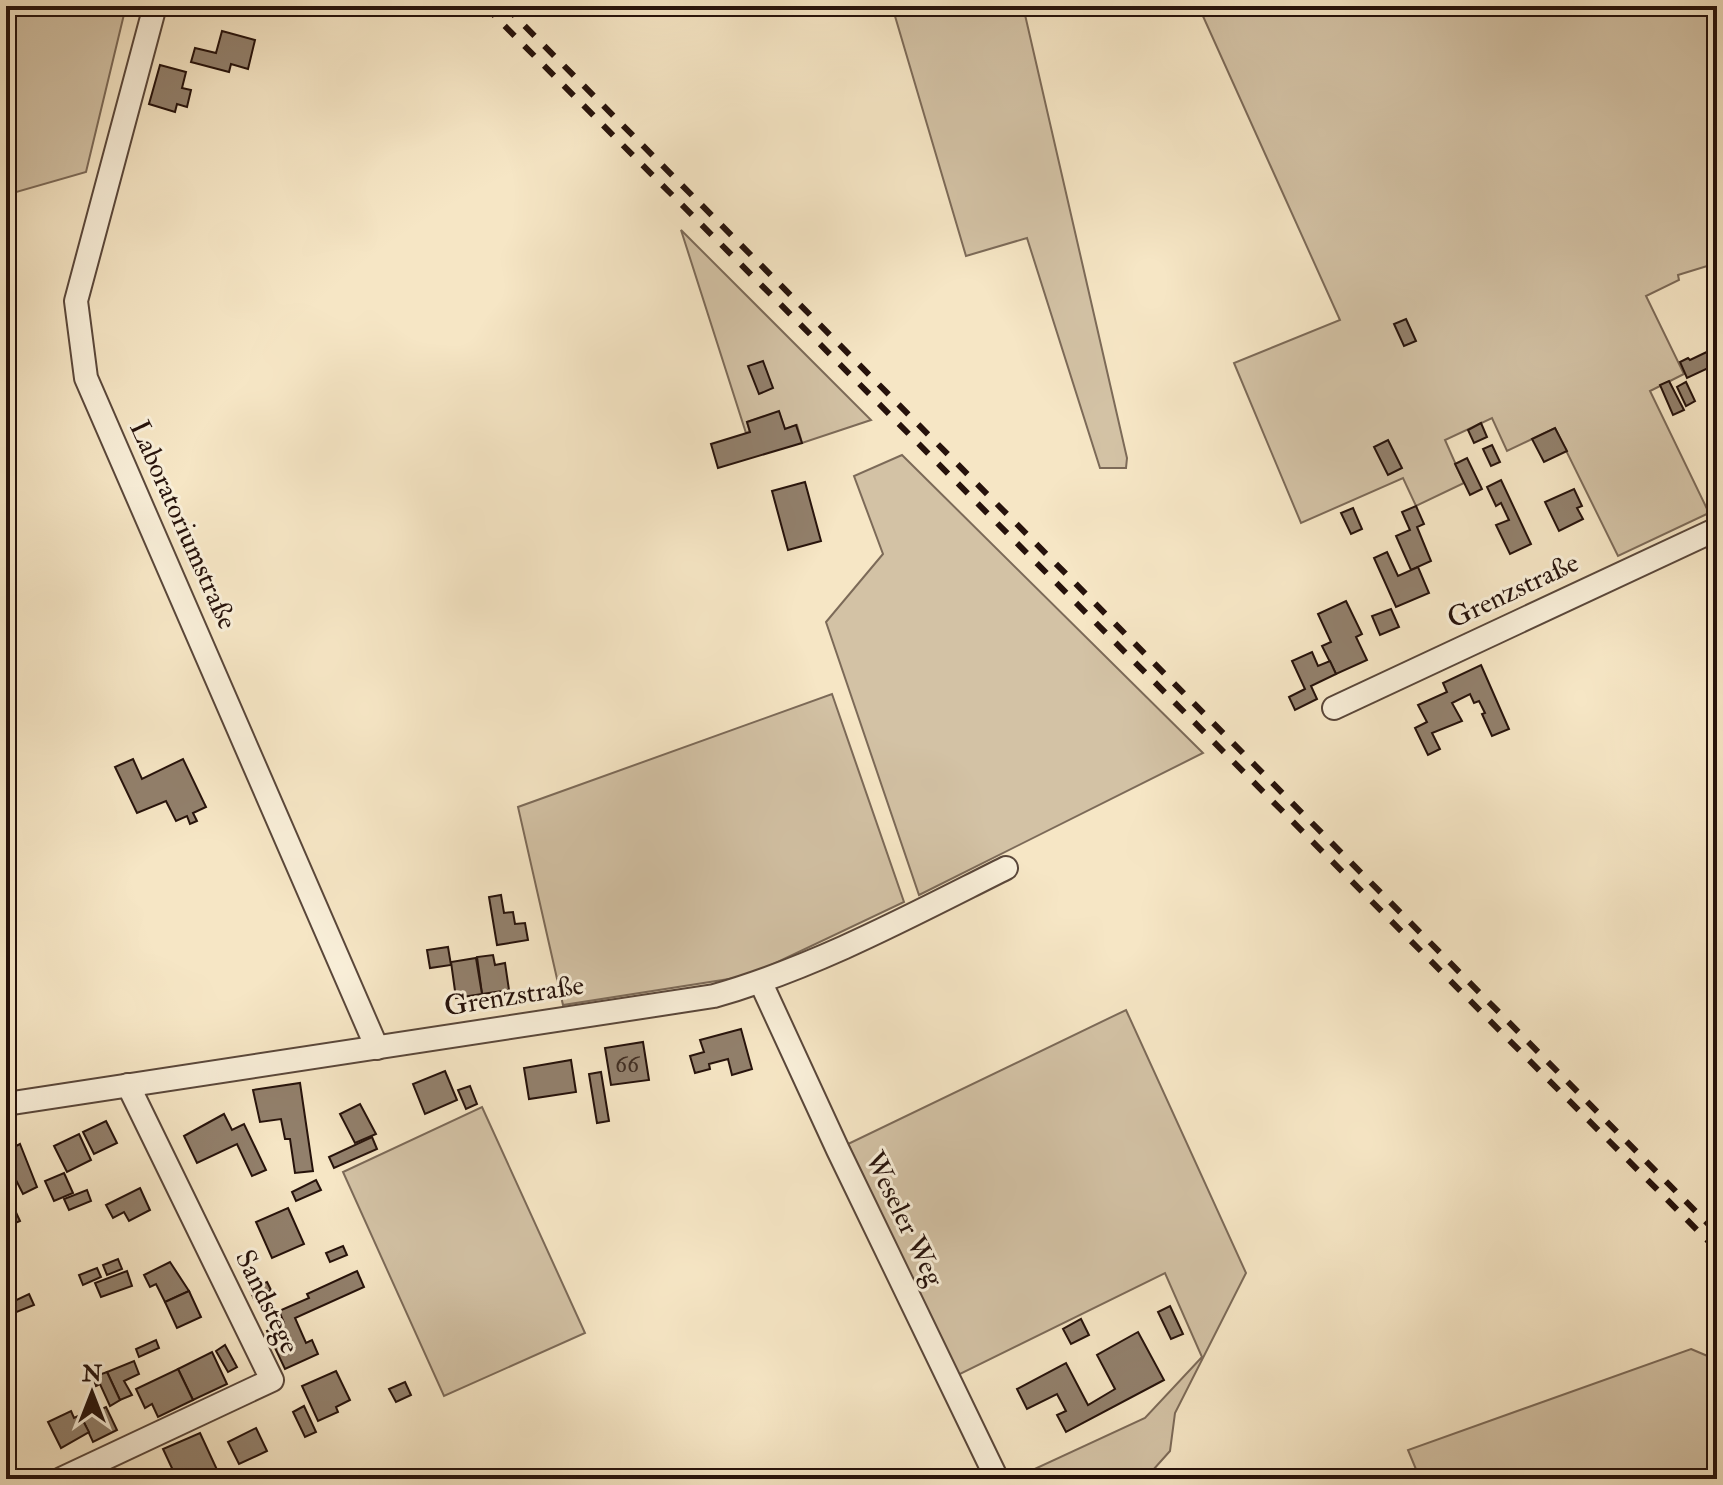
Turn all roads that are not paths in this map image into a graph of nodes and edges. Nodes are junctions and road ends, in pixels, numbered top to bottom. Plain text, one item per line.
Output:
1 (155, 6) edge
2 (1717, 529) edge
3 (1334, 708) dead end
4 (1006, 868) dead end
5 (761, 983) junction
6 (377, 1048) junction
7 (128, 1085) junction
8 (6, 1104) edge
9 (61, 1479) edge
10 (997, 1479) edge

1 - 6 street, Laboratoriumstraße
2 - 3 street, Grenzstraße
4 - 5 street, Grenzstraße
5 - 6 street, Grenzstraße
5 - 10 street, Weseler Weg
6 - 7 street, Grenzstraße
7 - 8 street, Grenzstraße
7 - 9 street, Sandstege

